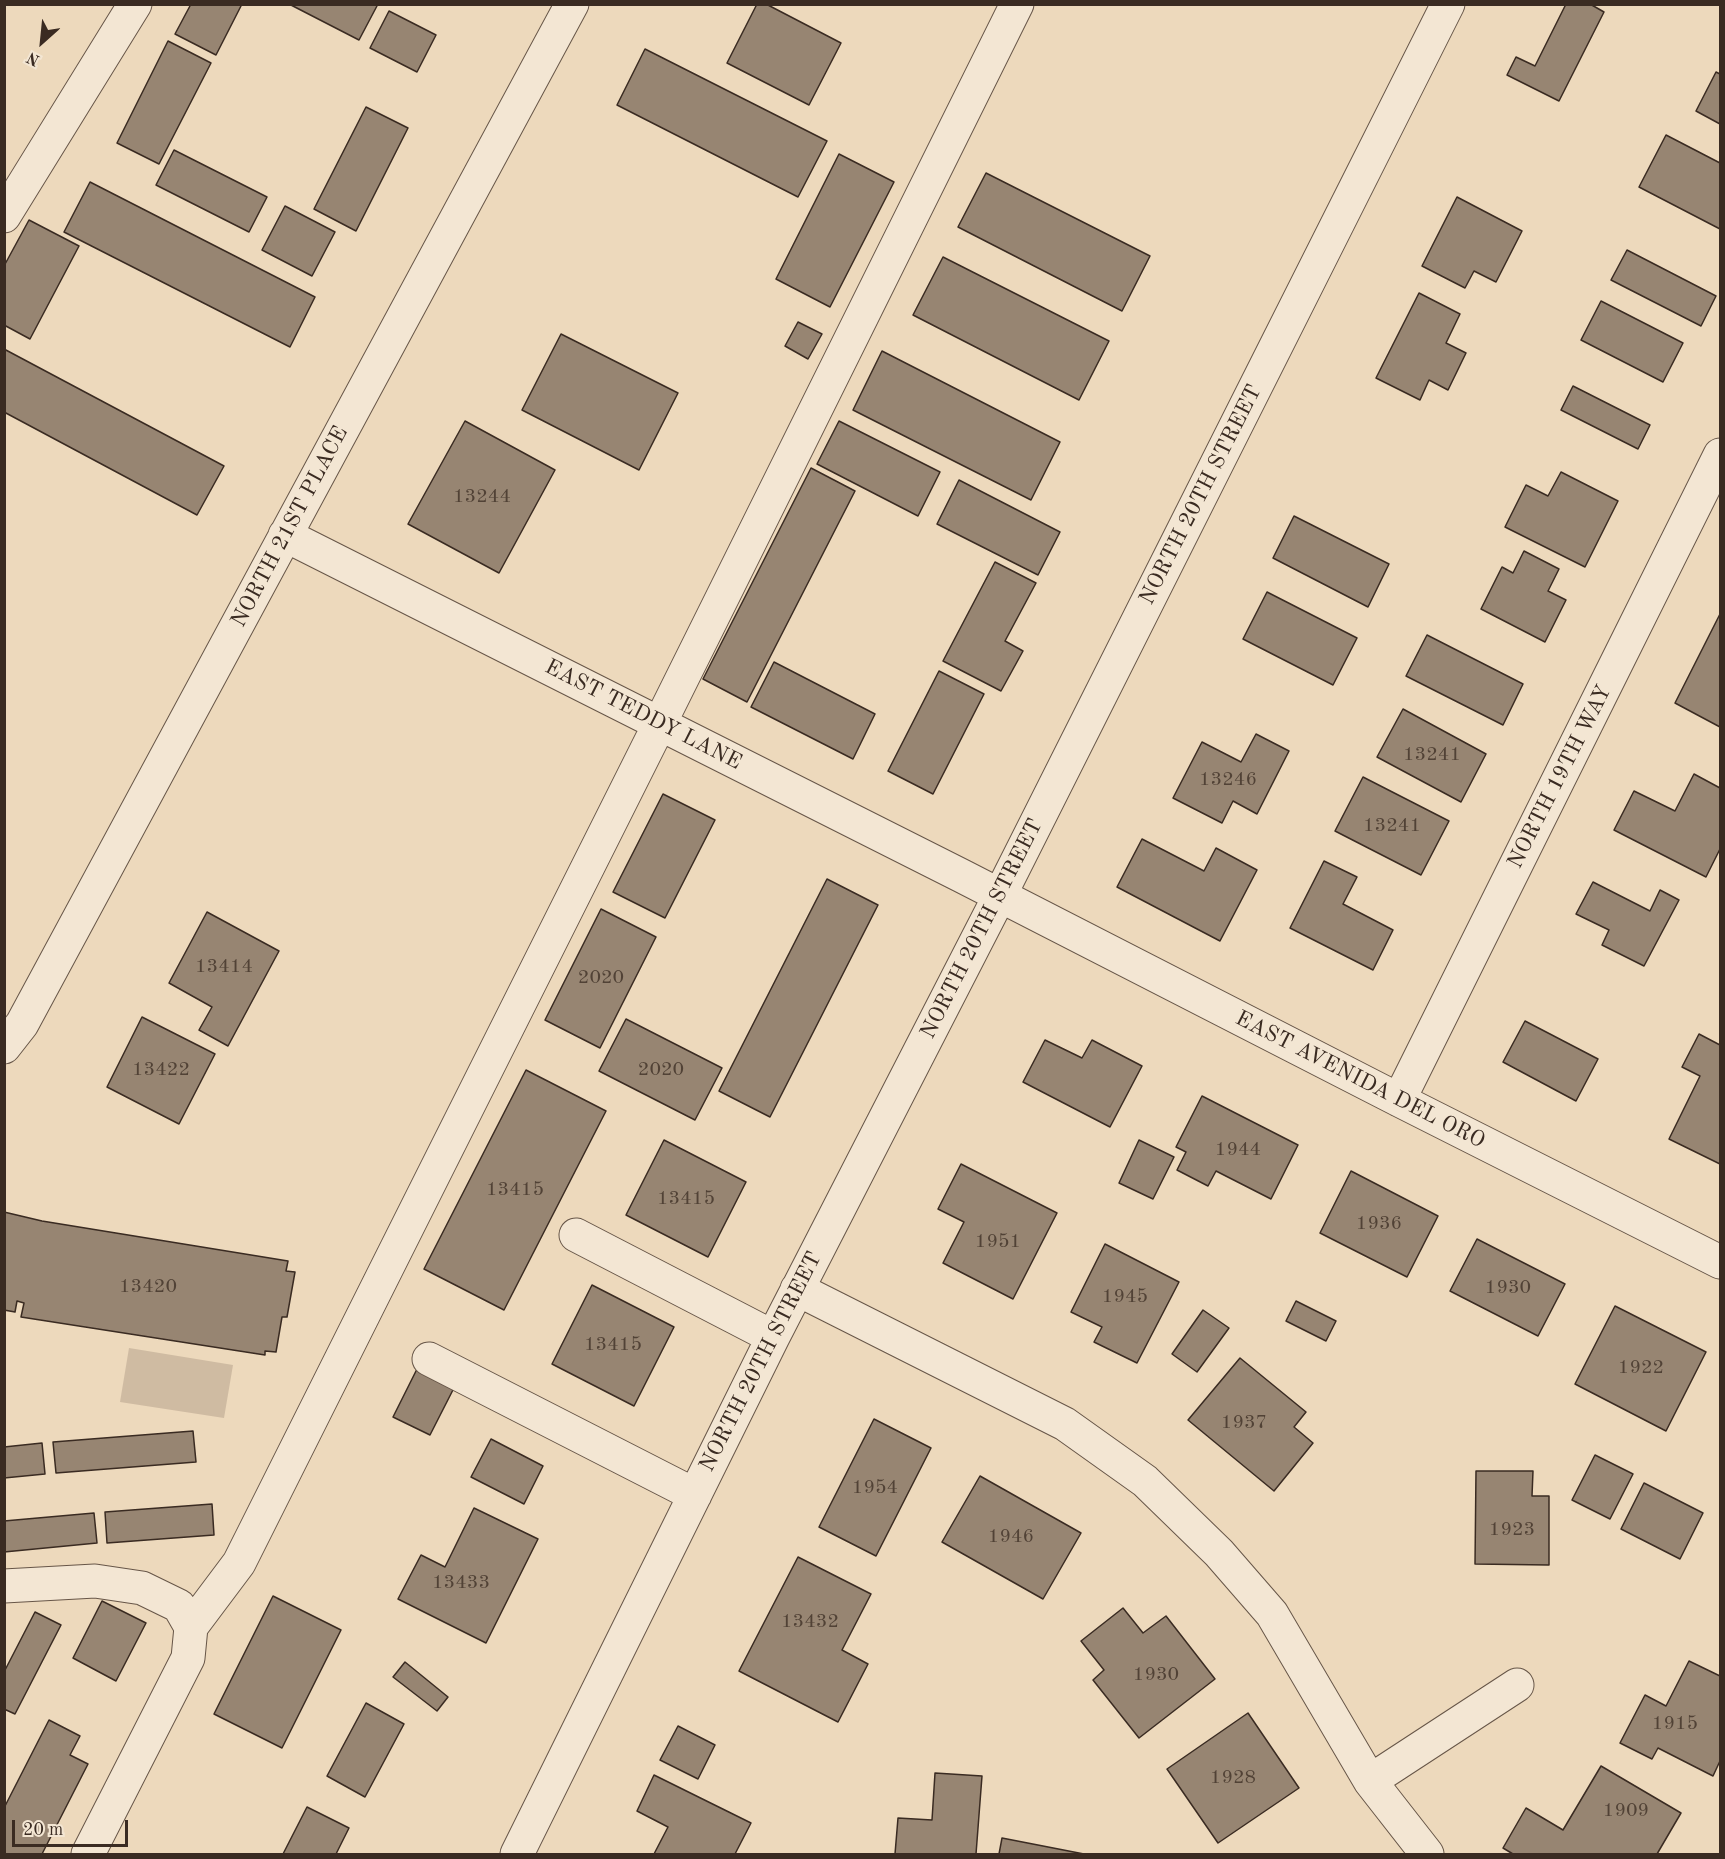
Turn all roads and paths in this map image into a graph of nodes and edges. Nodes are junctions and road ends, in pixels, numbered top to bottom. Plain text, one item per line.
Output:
1 (135, 4) edge
2 (572, 4) edge
3 (1017, 4) edge
4 (1448, 4) edge
5 (4, 216) edge
6 (1720, 455) edge
7 (285, 535) junction
8 (660, 723) junction
9 (1000, 895) junction
10 (4, 1047) edge
11 (1399, 1100) junction
12 (576, 1235) dead end
13 (1720, 1262) edge
14 (797, 1289) junction
15 (773, 1337) junction
16 (429, 1359) dead end
17 (694, 1495) junction
18 (4, 1586) edge
19 (191, 1626) junction
20 (1517, 1685) dead end
21 (1370, 1781) junction
22 (88, 1854) edge
23 (517, 1854) edge
24 (1427, 1854) edge

1 - 5 street
2 - 7 street, NORTH 21ST PLACE
3 - 8 street
4 - 9 street, NORTH 20TH STREET
6 - 11 street, NORTH 19TH WAY
7 - 8 street, EAST TEDDY LANE
7 - 10 street, NORTH 21ST PLACE
8 - 9 street, EAST TEDDY LANE
8 - 19 street
9 - 11 street, EAST AVENIDA DEL ORO
9 - 14 street, NORTH 20TH STREET
11 - 13 street, EAST AVENIDA DEL ORO
12 - 15 street
14 - 15 street, NORTH 20TH STREET
14 - 21 street
15 - 17 street, NORTH 20TH STREET
16 - 17 street
17 - 23 street, NORTH 20TH STREET
18 - 19 street
19 - 22 street
20 - 21 street
21 - 24 street

